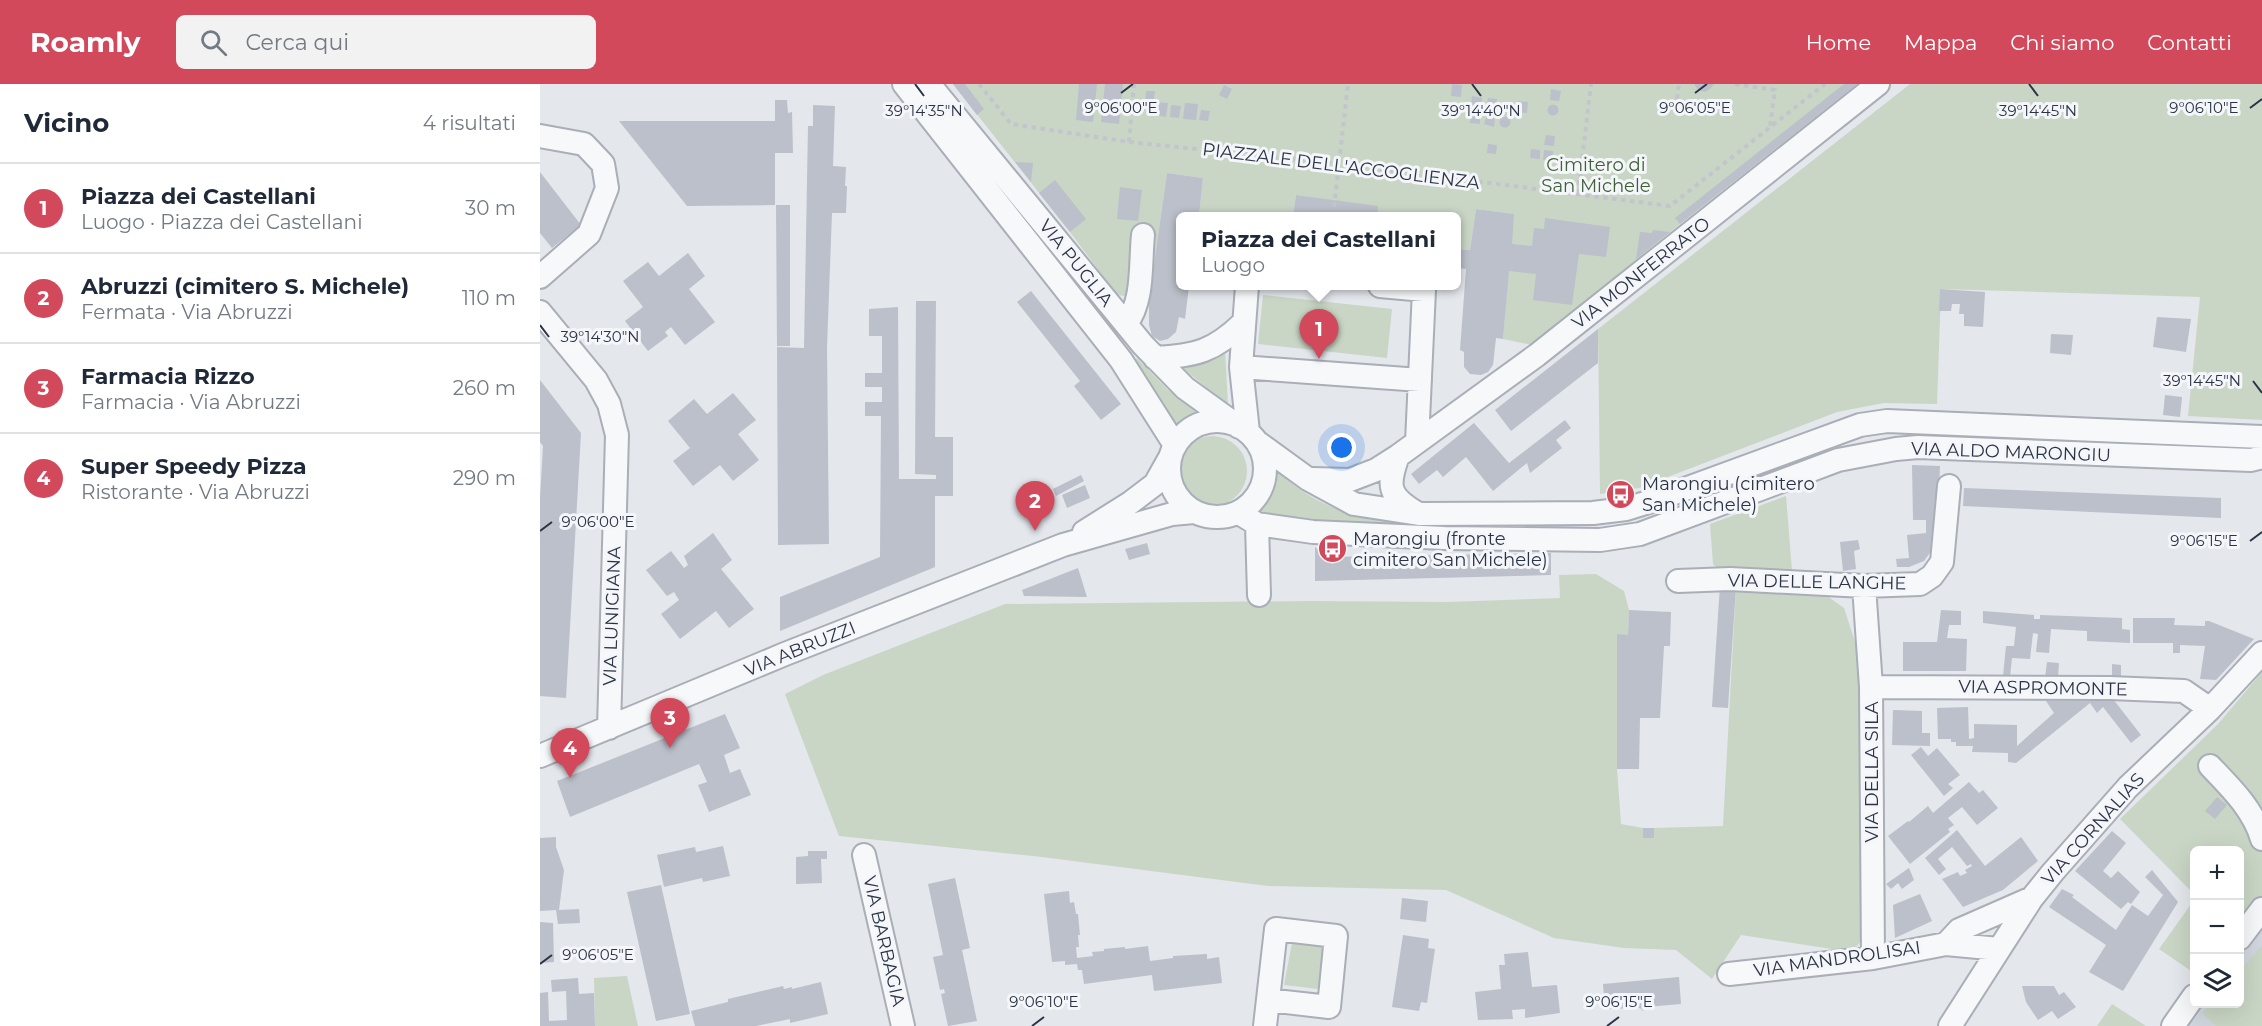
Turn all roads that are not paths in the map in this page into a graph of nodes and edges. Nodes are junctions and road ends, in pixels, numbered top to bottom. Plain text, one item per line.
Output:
1 (904, 84) edge
2 (929, 84) edge
3 (1878, 84) edge
4 (540, 136) edge
5 (1143, 235) dead end
6 (540, 277) edge
7 (1246, 290) edge
8 (1424, 290) edge
9 (540, 312) edge
10 (1243, 323) junction
11 (1126, 324) junction
12 (1155, 358) junction
13 (1241, 367) junction
14 (1420, 380) junction
15 (1248, 434) junction
16 (2262, 437) edge
17 (1416, 442) junction
18 (1173, 450) junction
19 (1398, 456) junction
20 (2258, 460) edge
21 (1308, 479) junction
22 (1949, 486) dead end
23 (1194, 512) junction
24 (1419, 514) junction
25 (1248, 518) junction
26 (1063, 545) junction
27 (1678, 580) dead end
28 (1864, 586) junction
29 (1259, 595) dead end
30 (2262, 653) edge
31 (1871, 687) junction
32 (2210, 709) junction
33 (609, 728) junction
34 (540, 756) edge
35 (2210, 766) dead end
36 (2262, 839) edge
37 (864, 855) dead end
38 (2032, 898) junction
39 (2262, 909) edge
40 (2244, 933) edge
41 (1946, 944) junction
42 (1999, 949) junction
43 (1873, 958) junction
44 (1728, 974) dead end
45 (1268, 1000) dead end
46 (2190, 1002) edge
47 (903, 1026) edge
48 (1265, 1026) edge
49 (1950, 1026) edge
50 (2173, 1026) edge

1 - 18 street, VIA PUGLIA
2 - 11 street, VIA PUGLIA
3 - 17 street, VIA MONFERRATO
4 - 6 street
5 - 11 street
7 - 10 street
8 - 14 street
9 - 33 street, VIA LUNIGIANA
10 - 12 street
10 - 13 street
11 - 12 street, VIA PUGLIA
12 - 15 street, VIA PUGLIA
13 - 14 street
13 - 15 street
14 - 17 street
15 - 18 street
15 - 21 street, VIA ALDO MARONGIU
15 - 25 street
16 - 24 street, VIA ALDO MARONGIU
17 - 19 street, VIA MONFERRATO
18 - 23 street
18 - 26 street, VIA ABRUZZI
19 - 21 street, VIA MONFERRATO
19 - 24 street
20 - 25 street, VIA ALDO MARONGIU
21 - 24 street, VIA ALDO MARONGIU
22 - 28 street, VIA DELLE LANGHE
23 - 25 street
23 - 26 street, VIA ABRUZZI
25 - 29 street
26 - 33 street, VIA ABRUZZI
27 - 28 street, VIA DELLE LANGHE
28 - 31 street, VIA DELLA SILA
30 - 32 street, VIA CORNALIAS
31 - 32 street, VIA ASPROMONTE
31 - 43 street, VIA DELLA SILA
32 - 38 street, VIA CORNALIAS
33 - 34 street, VIA ABRUZZI
35 - 36 street
37 - 47 street, VIA BARBAGIA
38 - 41 street, VIA MANDROLISAI
38 - 42 street, VIA CORNALIAS
39 - 40 street
41 - 42 street, VIA MANDROLISAI
41 - 43 street, VIA MANDROLISAI
42 - 49 street, VIA CORNALIAS
43 - 44 street, VIA MANDROLISAI
45 - 48 street
46 - 50 street

